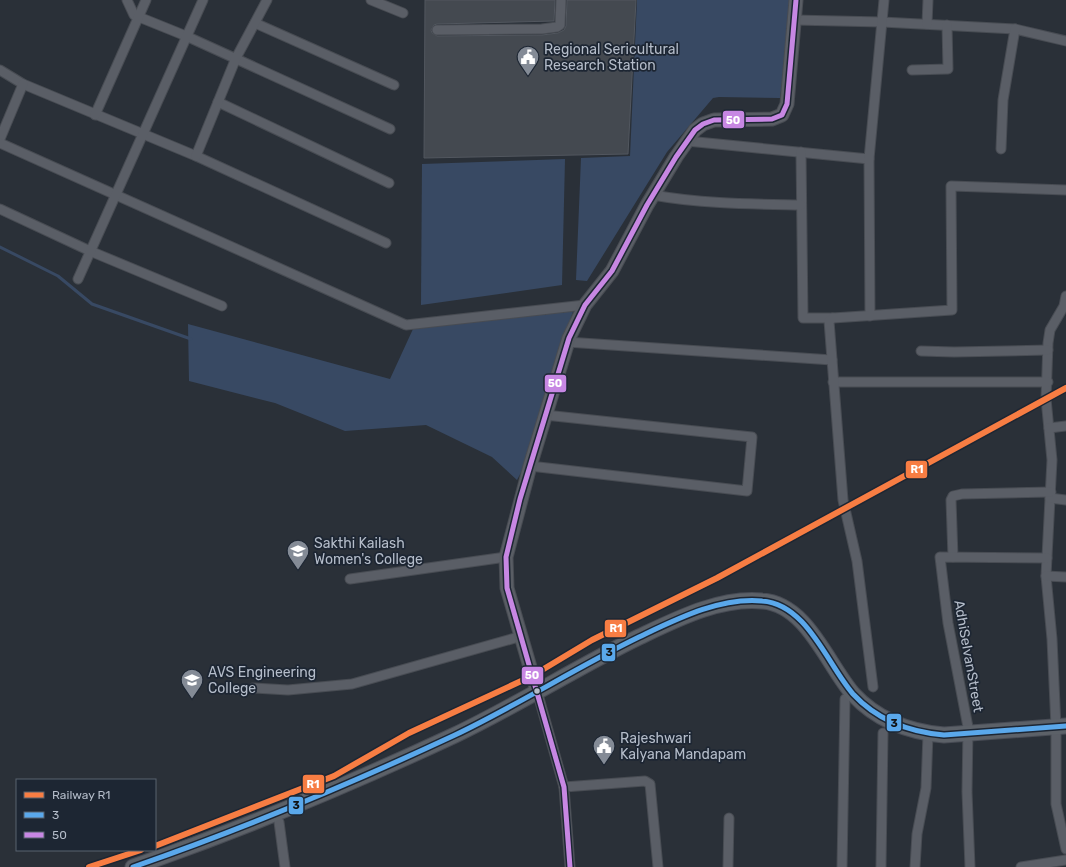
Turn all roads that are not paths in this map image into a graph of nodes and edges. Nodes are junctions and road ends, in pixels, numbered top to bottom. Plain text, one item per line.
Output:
1 (127, 0) edge
2 (146, 0) edge
3 (203, 0) edge
4 (267, 0) edge
5 (371, 0) edge
6 (561, 0) edge
7 (796, 0) edge
8 (884, 0) edge
9 (928, 0) edge
10 (402, 13) dead end
11 (138, 17) junction
12 (794, 20) junction
13 (882, 22) junction
14 (255, 23) junction
15 (927, 24) junction
16 (947, 26) junction
17 (1014, 29) junction
18 (437, 30) dead end
19 (186, 36) junction
20 (1066, 41) edge
21 (236, 58) junction
22 (0, 70) edge
23 (912, 70) dead end
24 (23, 84) junction
25 (394, 85) dead end
26 (218, 102) junction
27 (95, 115) junction
28 (390, 129) dead end
29 (142, 135) junction
30 (0, 139) edge
31 (687, 141) junction
32 (0, 143) edge
33 (1001, 149) dead end
34 (801, 152) junction
35 (196, 156) junction
36 (869, 159) junction
37 (389, 183) dead end
38 (1066, 190) edge
39 (115, 194) junction
40 (653, 195) junction
41 (801, 204) junction
42 (0, 209) edge
43 (386, 243) dead end
44 (90, 251) junction
45 (78, 279) dead end
46 (1066, 296) edge
47 (585, 305) junction
48 (222, 306) dead end
49 (870, 316) junction
50 (833, 318) junction
51 (567, 342) junction
52 (921, 350) dead end
53 (1048, 350) junction
54 (832, 360) junction
55 (833, 382) junction
56 (1048, 382) junction
57 (545, 415) junction
58 (1066, 426) edge
59 (1049, 428) junction
60 (530, 466) junction
61 (1050, 495) junction
62 (1066, 500) edge
63 (506, 557) junction
64 (953, 557) junction
65 (1047, 558) junction
66 (1046, 576) junction
67 (1066, 577) edge
68 (350, 579) dead end
69 (730, 603) junction
70 (522, 636) junction
71 (873, 687) dead end
72 (253, 688) dead end
73 (537, 691) junction
74 (846, 699) dead end
75 (1061, 723) edge
76 (968, 731) junction
77 (883, 733) dead end
78 (456, 734) junction
79 (928, 734) junction
80 (564, 787) junction
81 (729, 818) dead end
82 (279, 822) junction
83 (1066, 849) edge
84 (1066, 860) edge
85 (133, 867) edge
86 (161, 867) edge
87 (285, 867) edge
88 (570, 867) edge
89 (658, 867) edge
90 (728, 867) edge
91 (842, 867) edge
92 (881, 867) edge
93 (915, 867) edge
94 (970, 867) edge
95 (1021, 867) edge

1 - 11 street
2 - 11 street
3 - 19 street
4 - 14 street
5 - 10 street
6 - 18 street
7 - 12 street
8 - 13 street
9 - 15 street
11 - 19 street
11 - 27 street
12 - 13 street
12 - 31 street
13 - 15 street
13 - 36 street
14 - 21 street
14 - 25 street
15 - 16 street
16 - 17 street
16 - 23 street
17 - 20 street
17 - 33 street
19 - 21 street
19 - 29 street
21 - 26 street
21 - 28 street
22 - 24 street
24 - 27 street
24 - 30 street
26 - 35 street
26 - 37 street
27 - 29 street
29 - 35 street
29 - 39 street
31 - 34 street
31 - 40 street
32 - 39 street
34 - 36 street
34 - 41 street
35 - 43 street
36 - 49 street
38 - 49 street
39 - 44 street
39 - 47 street
40 - 41 street
40 - 47 street
41 - 50 street
42 - 44 street
44 - 45 street
44 - 48 street
46 - 53 street
47 - 51 street
49 - 50 street
50 - 54 street
51 - 54 street
51 - 57 street
52 - 53 street
53 - 56 street
54 - 55 street
55 - 56 street
55 - 71 street
56 - 59 street
57 - 60 street
57 - 60 street
58 - 59 street
59 - 61 street
60 - 63 street
61 - 62 street
61 - 64 street
61 - 65 street
63 - 68 street
63 - 70 street
64 - 65 street
64 - 76 street, AdhiSelvanStreet
65 - 66 street
66 - 67 street
66 - 75 street
69 - 73 main road
69 - 76 main road
69 - 79 main road
70 - 72 street
70 - 73 street
73 - 78 main road
73 - 80 street
74 - 91 street
75 - 76 main road
75 - 83 street
76 - 79 main road
76 - 94 street, AdhiSelvanStreet
77 - 92 street
78 - 82 main road
78 - 85 main road
79 - 93 street
80 - 88 street
80 - 89 street
81 - 90 street
82 - 86 main road
82 - 87 street
84 - 95 street

